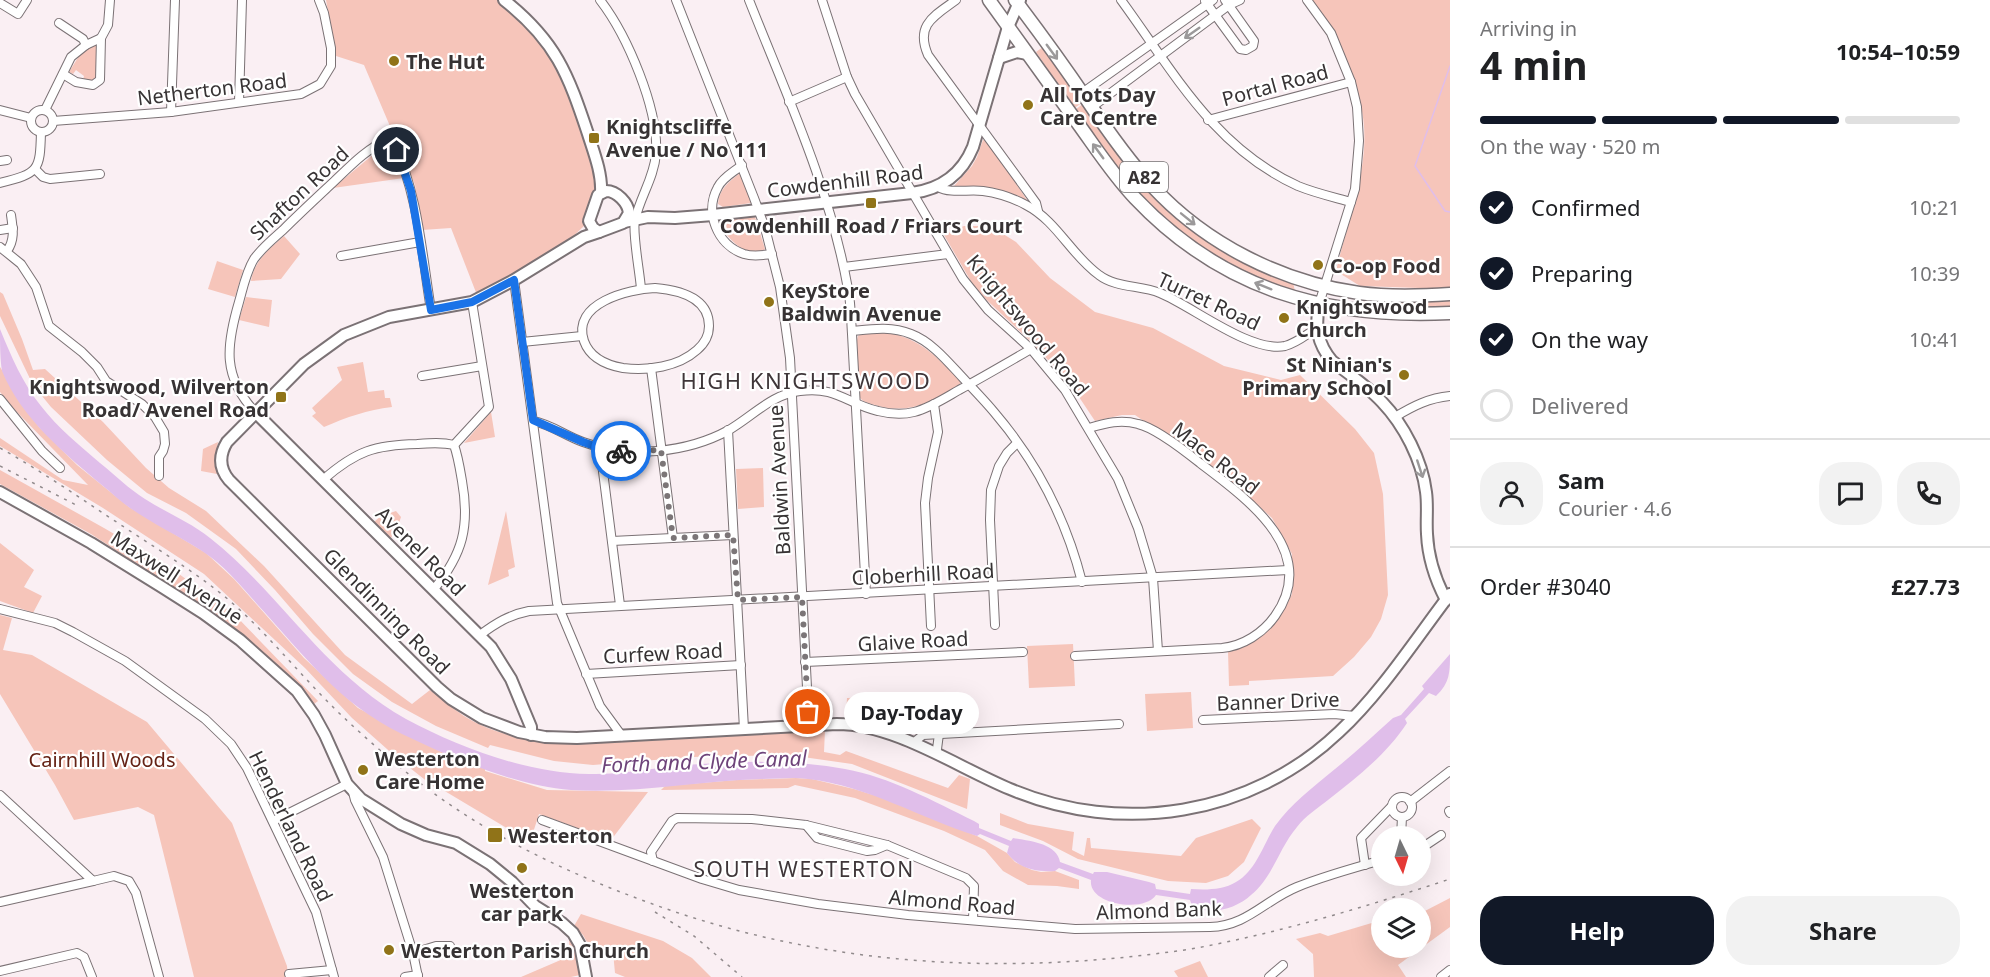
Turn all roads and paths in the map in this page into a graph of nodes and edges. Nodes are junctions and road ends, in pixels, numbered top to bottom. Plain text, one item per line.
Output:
1 (27, 0) edge
2 (110, 0) edge
3 (175, 0) edge
4 (243, 0) edge
5 (319, 0) edge
6 (504, 0) edge
7 (600, 0) edge
8 (676, 0) edge
9 (749, 0) edge
10 (822, 0) edge
11 (956, 0) edge
12 (989, 0) edge
13 (1121, 0) edge
14 (1240, 0) edge
15 (1307, 0) edge
16 (1018, 1) edge
17 (1208, 1) edge
18 (0, 3) edge
19 (1227, 3) edge
20 (1216, 16) junction
21 (59, 23) dead end
22 (1008, 27) junction
23 (101, 38) junction
24 (1152, 44) junction
25 (86, 45) junction
26 (1027, 54) junction
27 (1160, 55) junction
28 (999, 58) junction
29 (63, 74) junction
30 (847, 77) junction
31 (1351, 82) junction
32 (1082, 93) junction
33 (239, 102) junction
34 (789, 102) junction
35 (1092, 107) junction
36 (0, 110) edge
37 (45, 110) junction
38 (166, 112) junction
39 (31, 118) junction
40 (1208, 120) junction
41 (53, 121) junction
42 (980, 124) junction
43 (41, 132) junction
44 (742, 165) junction
45 (34, 169) junction
46 (100, 174) dead end
47 (0, 183) edge
48 (938, 187) junction
49 (606, 192) junction
50 (912, 193) junction
51 (826, 202) junction
52 (1351, 202) junction
53 (627, 205) junction
54 (759, 210) junction
55 (1038, 212) junction
56 (11, 215) dead end
57 (712, 215) junction
58 (637, 217) junction
59 (590, 223) junction
60 (13, 228) junction
61 (0, 230) edge
62 (599, 232) junction
63 (584, 237) junction
64 (420, 242) junction
65 (3, 249) edge
66 (772, 254) junction
67 (948, 254) junction
68 (341, 256) dead end
69 (844, 267) junction
70 (514, 280) junction
71 (1327, 284) junction
72 (641, 289) junction
73 (1450, 294) edge
74 (472, 302) junction
75 (1322, 305) junction
76 (431, 310) junction
77 (1450, 313) edge
78 (1317, 322) junction
79 (852, 331) junction
80 (582, 336) junction
81 (522, 342) junction
82 (1031, 349) junction
83 (482, 366) junction
84 (651, 368) junction
85 (422, 376) dead end
86 (969, 385) junction
87 (791, 392) junction
88 (1450, 396) edge
89 (0, 399) edge
90 (856, 402) junction
91 (934, 404) junction
92 (256, 413) junction
93 (1395, 417) junction
94 (533, 420) junction
95 (1089, 428) junction
96 (728, 430) junction
97 (1017, 443) junction
98 (454, 445) junction
99 (600, 448) junction
100 (661, 450) junction
101 (42, 451) junction
102 (35, 459) dead end
103 (60, 468) dead end
104 (159, 476) dead end
105 (324, 479) junction
106 (0, 492) edge
107 (733, 535) junction
108 (673, 538) junction
109 (612, 541) junction
110 (1288, 570) junction
111 (1153, 578) junction
112 (1082, 582) junction
113 (993, 587) junction
114 (434, 589) junction
115 (929, 590) junction
116 (866, 594) junction
117 (802, 597) junction
118 (1448, 597) edge
119 (738, 600) junction
120 (620, 605) junction
121 (0, 609) edge
122 (559, 610) junction
123 (995, 625) dead end
124 (931, 626) dead end
125 (480, 635) junction
126 (1158, 651) junction
127 (1023, 652) dead end
128 (1075, 656) dead end
129 (805, 663) junction
130 (741, 665) junction
131 (586, 674) junction
132 (1355, 716) junction
133 (1203, 720) dead end
134 (1119, 724) dead end
135 (809, 726) junction
136 (744, 729) junction
137 (939, 734) junction
138 (531, 735) junction
139 (621, 736) junction
140 (913, 744) junction
141 (937, 749) dead end
142 (1450, 771) edge
143 (350, 788) junction
144 (0, 795) edge
145 (1410, 802) junction
146 (1392, 806) junction
147 (1402, 817) junction
148 (542, 820) dead end
149 (273, 821) junction
150 (1402, 826) edge
151 (1441, 835) dead end
152 (1431, 842) edge
153 (653, 861) junction
154 (1371, 863) edge
155 (1365, 865) junction
156 (93, 881) junction
157 (0, 902) edge
158 (973, 920) junction
159 (1085, 929) joint
160 (450, 946) dead end
161 (413, 952) junction
162 (1283, 965) dead end
163 (1450, 970) edge
164 (0, 972) edge
165 (289, 974) dead end
166 (333, 974) edge
167 (418, 976) edge
168 (92, 977) edge
169 (159, 977) edge
170 (405, 977) edge
171 (586, 977) edge
172 (1269, 977) edge
173 (1441, 977) edge

1 - 18 street
2 - 23 street
3 - 38 street
4 - 33 street
5 - 33 street, Netherton Road
6 - 49 street, Cowdenhill Road
7 - 58 street
8 - 44 street, Baldwin Avenue
9 - 34 street
10 - 30 street, Knightswood Road
11 - 42 street, Turret Road
12 - 22 main road, A82
13 - 24 street
14 - 19 street
15 - 31 street
16 - 22 street, Cowdenhill Road
16 -> 32 main road, A82
17 - 20 street
17 - 24 street
19 - 20 street
19 - 20 street
20 -> 27 street
21 - 25 street
22 - 26 main road, A82
22 - 28 street, Cowdenhill Road
23 - 25 street
23 - 29 street
24 - 27 street
24 - 32 street
25 - 29 street
26 - 28 street
75 -> 26 main road, A82
27 - 35 street
27 - 40 street
28 - 42 street, Cowdenhill Road
29 - 37 street
30 - 34 street
30 - 50 street, Knightswood Road
31 - 40 street, Portal Road
31 - 52 street
32 - 35 main road, A82
33 - 38 street, Netherton Road
34 - 51 street
35 -> 71 main road, A82
36 - 39 street
37 - 39 street
37 - 41 street
38 - 41 street, Netherton Road
39 - 43 street
40 - 52 street
41 - 43 street
42 - 48 street, Cowdenhill Road
42 - 55 street, Turret Road
43 - 45 street
44 - 54 street, Baldwin Avenue
44 - 57 street
45 - 46 street
45 - 47 street
48 - 50 street, Cowdenhill Road
48 - 55 street
49 - 53 street, Cowdenhill Road
49 - 59 street
50 - 51 street, Cowdenhill Road
50 - 67 street, Knightswood Road
51 - 54 street, Cowdenhill Road
51 - 69 street
52 - 71 street
53 - 58 street, Cowdenhill Road
53 - 58 street
54 - 57 street, Cowdenhill Road
54 - 66 street, Baldwin Avenue
55 - 78 street, Turret Road
56 - 60 street
57 - 58 street, Cowdenhill Road
57 - 66 street
58 - 62 street, Glendinning Road
58 - 72 street
59 - 62 street
59 - 63 street
60 - 61 street
60 - 65 street
62 - 63 street, Glendinning Road
63 - 70 street, Glendinning Road
64 - 68 street
64 - 76 street, Shafton Road
64 - 92 street, Shafton Road
65 - 104 street
66 - 87 street, Baldwin Avenue
67 - 69 street
67 - 82 street, Knightswood Road
69 - 79 street
70 - 74 street, Glendinning Road
70 - 81 street
71 - 73 main road, A82
71 - 75 street
72 - 80 street
72 - 84 street
74 - 76 street, Glendinning Road
74 - 83 street
75 - 77 main road, A82
75 - 78 street
76 - 92 street, Glendinning Road
78 - 93 street
79 - 86 street
79 - 90 street
80 - 81 street
80 - 84 street
81 - 94 street
82 - 86 street
82 - 95 street, Knightswood Road
83 - 85 street
83 - 98 street
84 - 100 street
86 - 91 street
86 - 97 street
87 - 90 street
87 - 96 street
87 - 117 street, Baldwin Avenue
88 - 93 street
89 - 101 street
90 - 91 street
90 - 116 street
91 - 115 street
92 - 105 street, Avenel Road
92 - 138 street, Glendinning Road
93 -> 118 street
94 - 99 street
94 - 122 street
95 - 110 street, Mace Road
95 - 111 street, Knightswood Road
96 - 100 street
96 - 107 street
97 - 112 street
97 - 113 street
98 - 105 street
98 - 114 street
99 - 100 street
99 - 109 street
100 - 108 street
101 - 102 street
101 - 103 street
105 - 114 street, Avenel Road
106 - 143 street, Maxwell Avenue
107 - 108 street
107 - 119 street
108 - 109 street
109 - 120 street
110 - 111 street, Cloberhill Road
110 - 126 street
111 - 112 street, Cloberhill Road
111 - 126 street, Knightswood Road
112 - 113 street, Cloberhill Road
113 - 115 street, Cloberhill Road
113 - 123 street
114 - 125 street, Avenel Road
115 - 116 street, Cloberhill Road
115 - 124 street
116 - 117 street, Cloberhill Road
117 - 119 street, Cloberhill Road
117 - 129 street, Baldwin Avenue
118 - 132 street, Glendinning Road
119 - 120 street, Cloberhill Road
119 - 130 street
120 - 122 street, Cloberhill Road
121 - 149 street, Henderland Road
122 - 125 street, Cloberhill Road
122 - 131 street
125 - 138 street, Avenel Road
126 - 128 street
127 - 129 street, Glaive Road
129 - 135 street, Baldwin Avenue
130 - 131 street, Curfew Road
130 - 136 street
131 - 139 street
132 - 133 street, Banner Drive
132 - 140 street, Glendinning Road
134 - 137 street
135 - 136 street, Glendinning Road
135 - 140 street, Glendinning Road
136 - 139 street, Glendinning Road
137 - 140 street
137 - 141 street
138 - 139 street, Glendinning Road
142 - 145 street
143 - 149 street
143 - 161 street
143 - 171 street, Maxwell Avenue
144 - 156 street
145 - 146 street
145 - 147 street
146 - 147 street
146 - 155 street
147 - 150 street
148 - 153 street, Almond Road
149 - 166 street, Henderland Road
151 - 152 street
153 - 158 street, Almond Road
153 - 158 street
154 - 155 street, Almond Bank
155 - 159 street, Almond Bank
156 - 157 street
156 - 169 street
158 - 159 street, Almond Road
160 - 161 street
161 - 167 street
162 - 172 street
163 - 173 street
164 - 168 street
165 - 166 street
167 - 170 street

